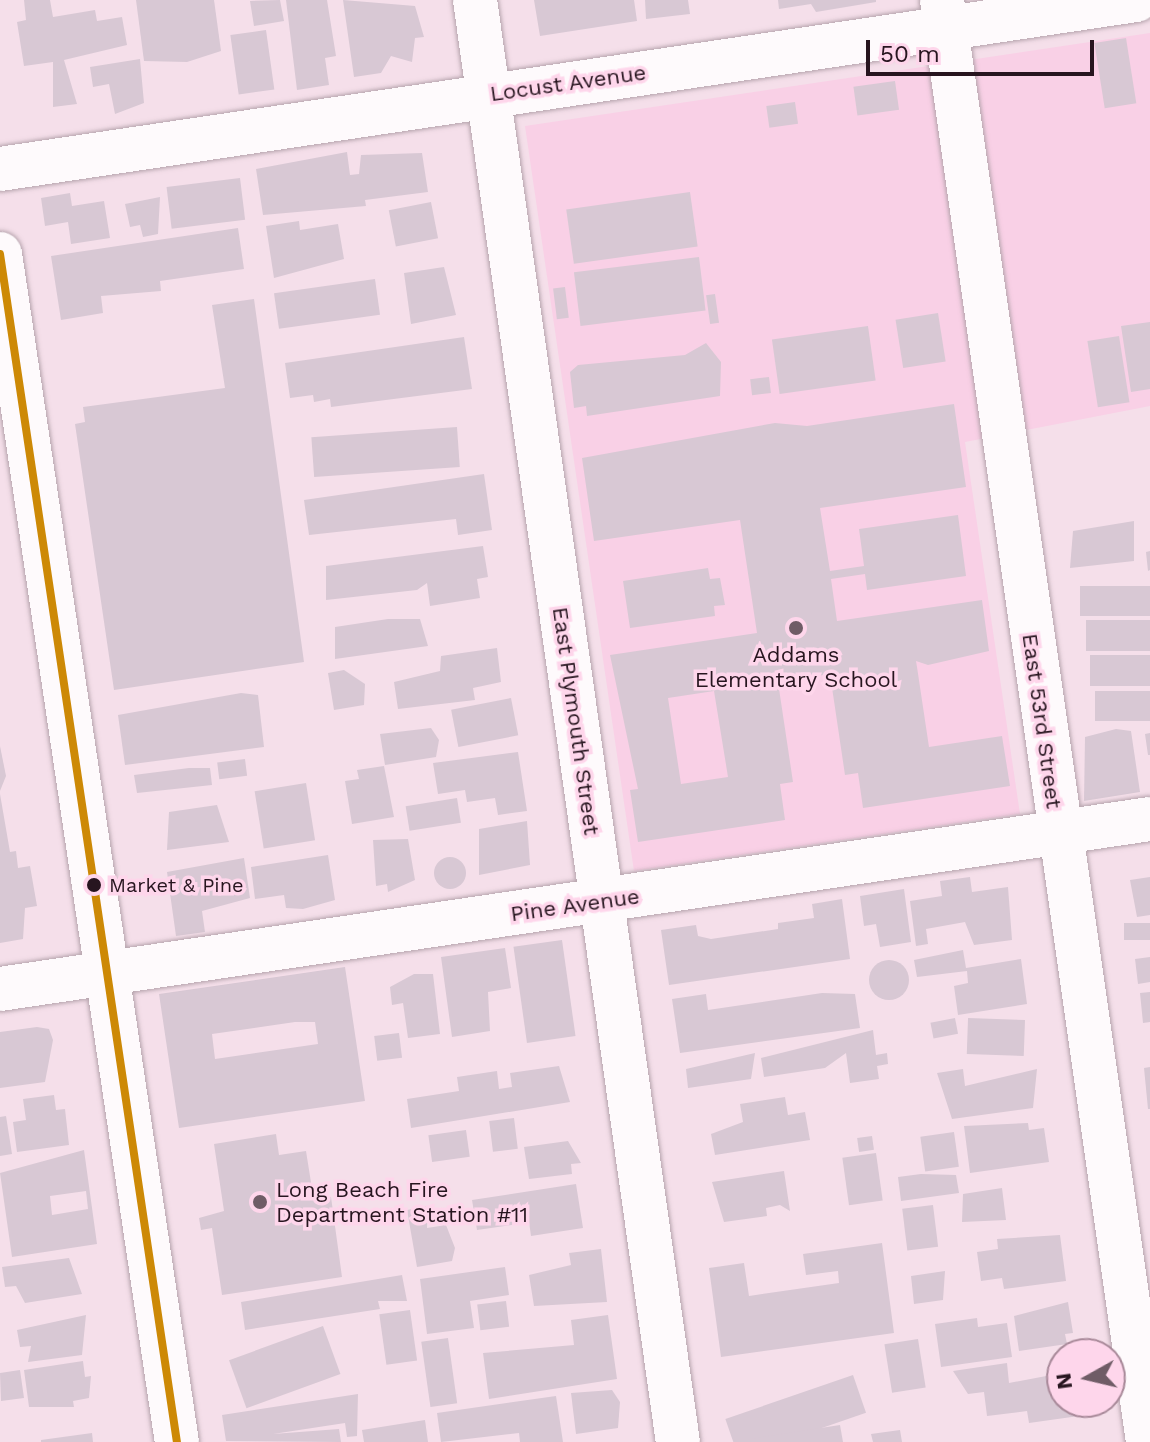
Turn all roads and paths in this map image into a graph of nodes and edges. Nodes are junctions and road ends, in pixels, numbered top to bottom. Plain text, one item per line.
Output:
1 (475, 0) edge
2 (1136, 0) edge
3 (944, 14) edge
4 (489, 94) junction
5 (0, 169) edge
6 (0, 254) edge
7 (1150, 819) edge
8 (1057, 832) junction
9 (602, 902) junction
10 (109, 973) junction
11 (0, 989) edge
12 (177, 1442) edge
13 (678, 1442) edge
14 (1148, 1442) edge

1 - 4 street, East Plymouth Street
2 - 3 street, Locust Avenue
3 - 4 street, Locust Avenue
3 - 8 street, East 53rd Street
4 - 5 street, Locust Avenue
4 - 9 street, East Plymouth Street
6 - 10 street
7 - 8 street, Pine Avenue
8 - 9 street, Pine Avenue
8 - 14 street, East 53rd Street
9 - 10 street, Pine Avenue
9 - 13 street, East Plymouth Street
10 - 11 street, Pine Avenue
10 - 12 street

